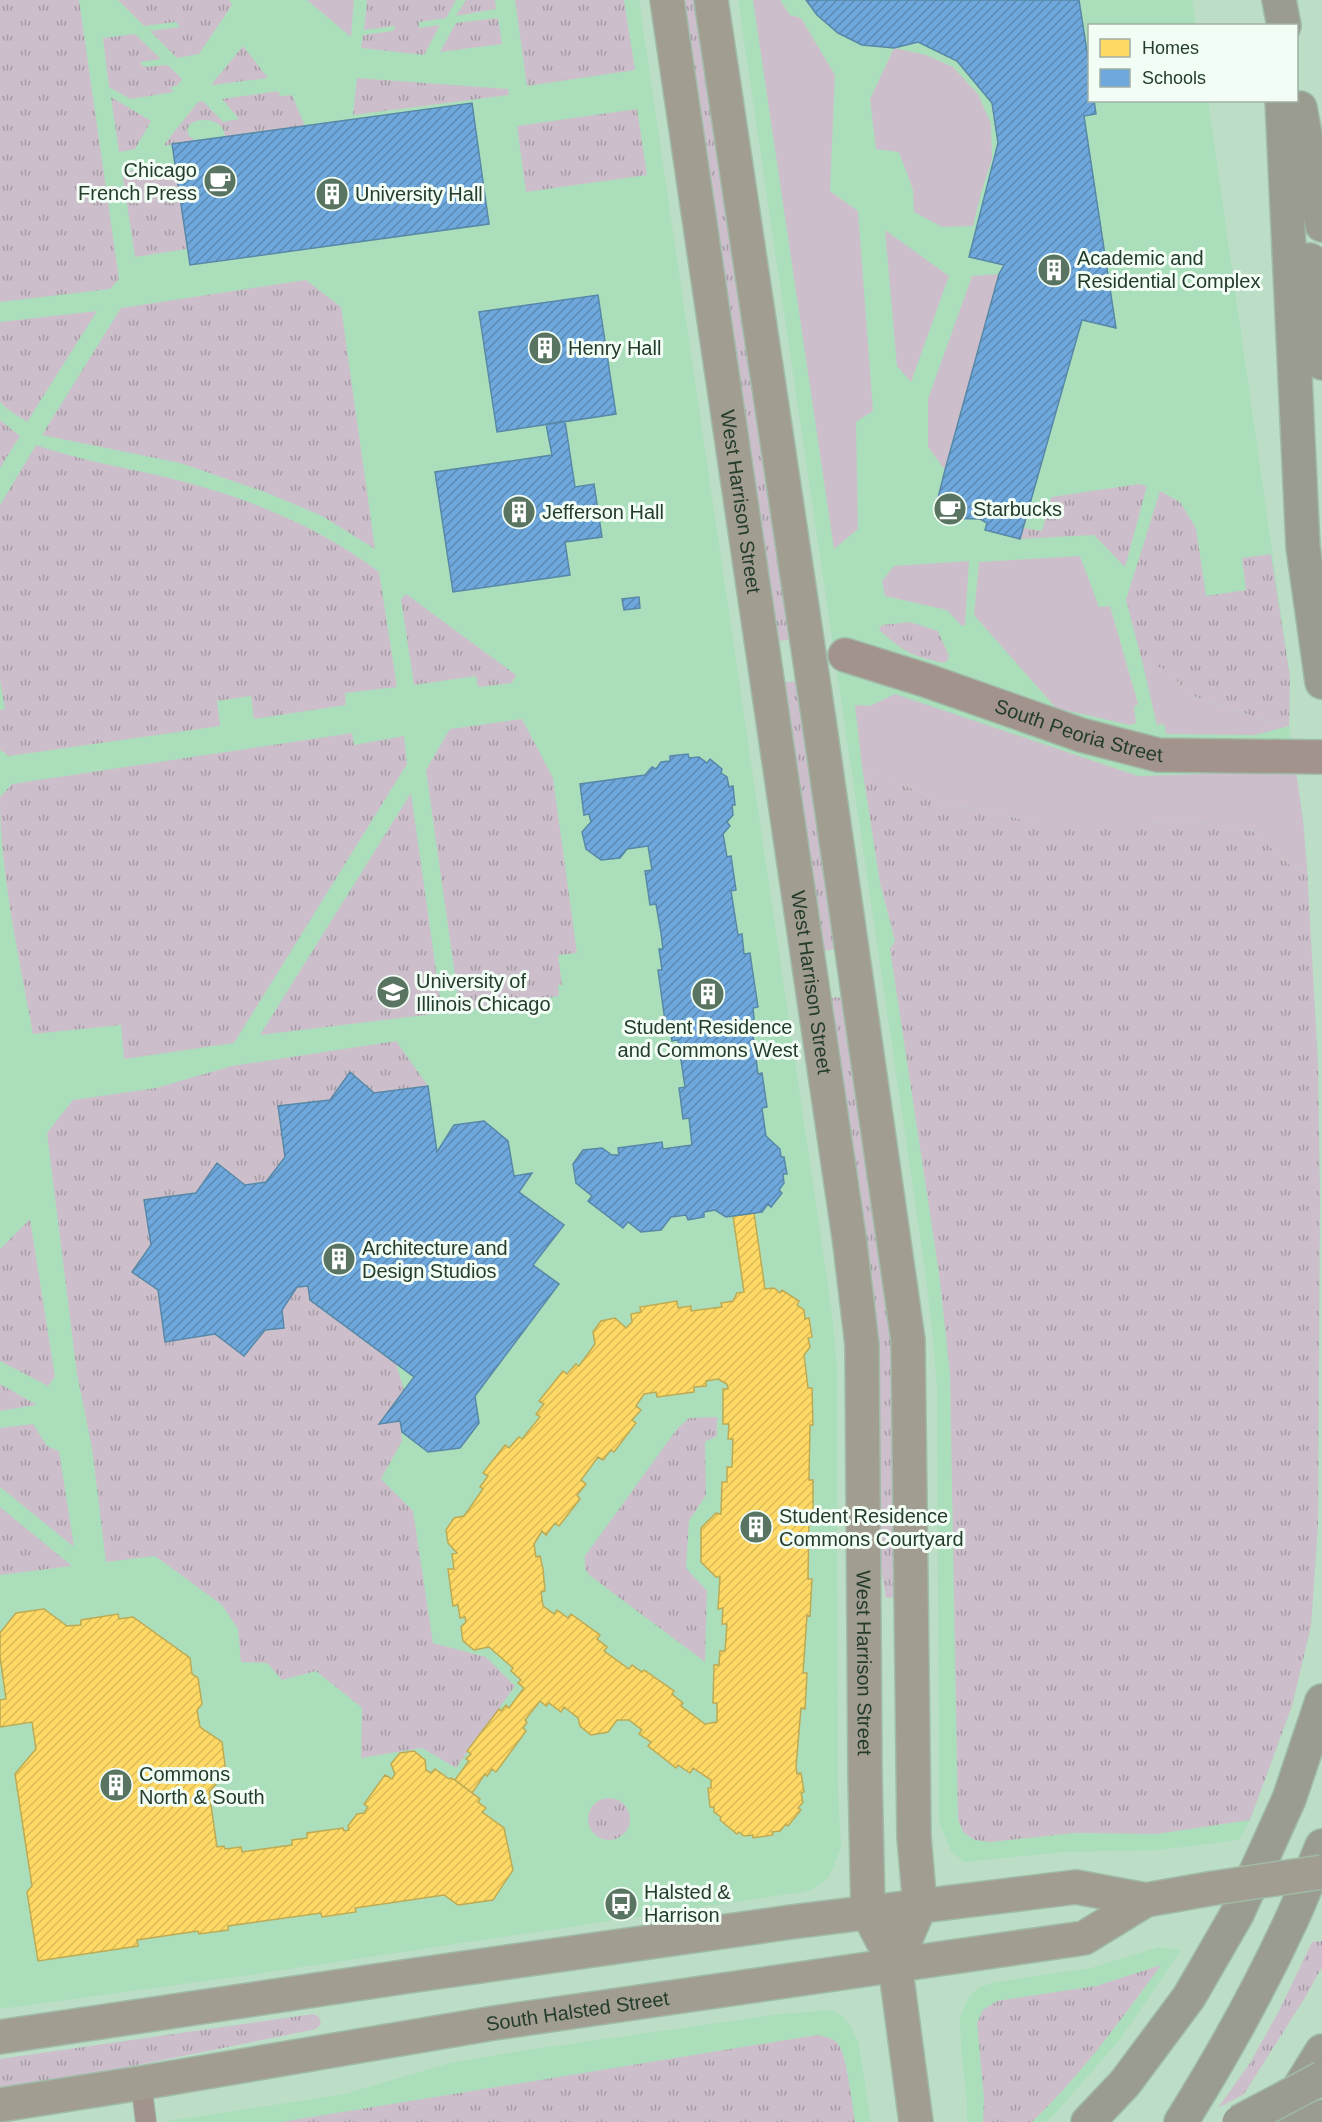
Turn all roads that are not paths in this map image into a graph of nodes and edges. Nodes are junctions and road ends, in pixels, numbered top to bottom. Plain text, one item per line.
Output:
1 (667, 0) edge
2 (711, 0) edge
3 (1278, 0) edge
4 (1281, 24) edge
5 (1282, 102) edge
6 (1290, 102) edge
7 (1298, 102) edge
8 (1322, 225) edge
9 (1322, 363) edge
10 (845, 655) dead end
11 (1322, 682) edge
12 (1307, 757) edge
13 (1322, 1701) edge
14 (1322, 1846) edge
15 (1322, 1872) edge
16 (1146, 1900) junction
17 (920, 1906) junction
18 (868, 1913) junction
19 (895, 1964) junction
20 (0, 2037) edge
21 (1322, 2051) edge
22 (1322, 2078) edge
23 (141, 2083) junction
24 (0, 2105) edge
25 (1322, 2117) edge
26 (146, 2122) edge
27 (916, 2122) edge
28 (1088, 2122) edge
29 (1181, 2122) edge
30 (1239, 2122) edge
31 (1278, 2122) edge
32 (1310, 2122) edge

1 - 18 main road, West Harrison Street
2 - 17 main road
3 - 4 highway
5 - 11 highway
6 - 9 highway
7 - 8 highway
10 - 12 street, South Peoria Street
13 - 28 highway
14 - 29 highway
15 - 16 main road, South Halsted Street, bridge
16 - 17 main road, South Halsted Street
16 - 19 main road, South Halsted Street
17 - 18 main road, South Halsted Street
17 - 19 main road
18 - 19 main road, West Harrison Street
18 - 20 main road, South Halsted Street
19 - 23 main road, South Halsted Street
19 - 27 main road, West Harrison Street
21 - 31 highway
22 - 30 highway, bridge
23 - 24 main road, South Halsted Street
23 - 26 lane
25 - 32 highway

